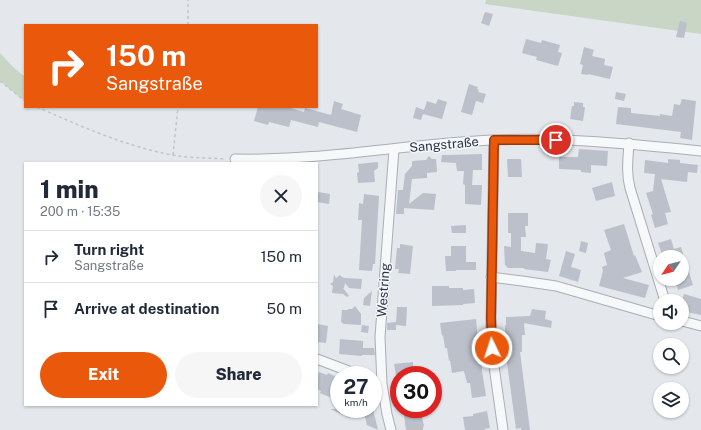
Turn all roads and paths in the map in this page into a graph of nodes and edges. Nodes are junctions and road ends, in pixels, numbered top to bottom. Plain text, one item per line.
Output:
1 (188, 0) edge
2 (188, 24) edge
3 (0, 81) edge
4 (24, 100) edge
5 (39, 108) edge
6 (178, 108) edge
7 (494, 140) junction
8 (628, 143) junction
9 (394, 149) junction
10 (701, 151) edge
11 (173, 155) junction
12 (235, 159) joint
13 (285, 161) edge
14 (491, 277) junction
15 (663, 294) edge
16 (653, 314) edge
17 (689, 323) edge
18 (701, 326) edge
19 (318, 359) edge
20 (335, 366) edge
21 (378, 366) edge
22 (382, 396) edge
23 (391, 430) edge
24 (503, 430) edge

1 - 2 path
3 - 4 path
5 - 11 path
6 - 11 path
7 - 8 street, Sangstraße
7 - 9 street, Sangstraße
7 - 14 street
8 - 10 street, Sangstraße
8 - 15 street
9 - 13 street, Sangstraße
9 - 21 street, Westring
11 - 12 path
12 - 13 street, Sangstraße
14 - 16 street
14 - 24 street
17 - 18 street
19 - 20 street
22 - 23 street, Westring

